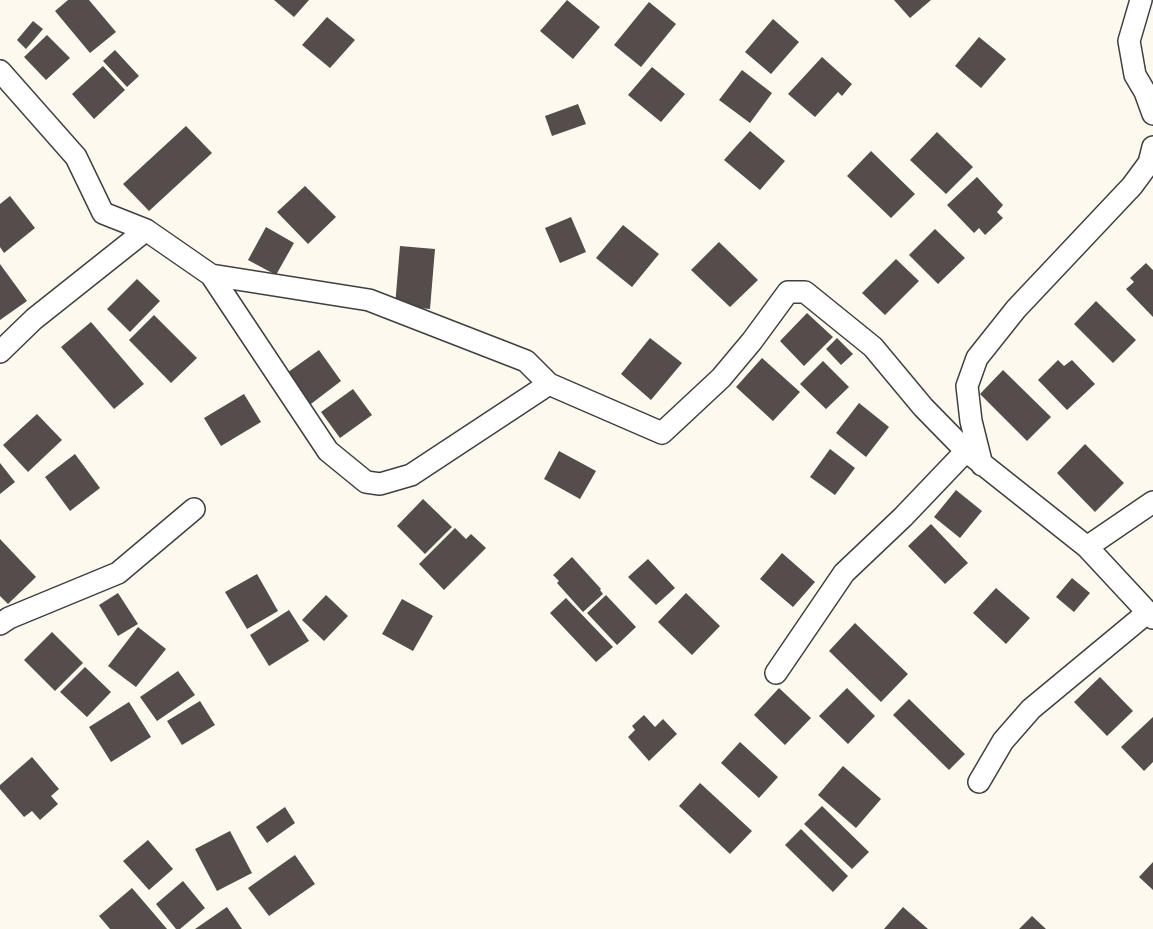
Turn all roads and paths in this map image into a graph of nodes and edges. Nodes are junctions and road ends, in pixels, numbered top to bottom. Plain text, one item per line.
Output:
1 (1141, 0) edge
2 (0, 71) edge
3 (1153, 114) edge
4 (1153, 148) edge
5 (146, 230) junction
6 (210, 275) junction
7 (0, 352) edge
8 (549, 384) junction
9 (966, 451) junction
10 (982, 465) junction
11 (1153, 502) edge
12 (194, 509) dead end
13 (1087, 546) junction
14 (1150, 615) edge
15 (0, 624) edge
16 (776, 673) dead end
17 (979, 782) dead end

1 - 3 street
2 - 5 street
4 - 10 street
5 - 6 street
5 - 7 street
6 - 8 street
6 - 8 street
8 - 9 street
9 - 10 street
9 - 16 street
10 - 13 street
11 - 13 street
12 - 15 street
13 - 14 street
14 - 17 street

